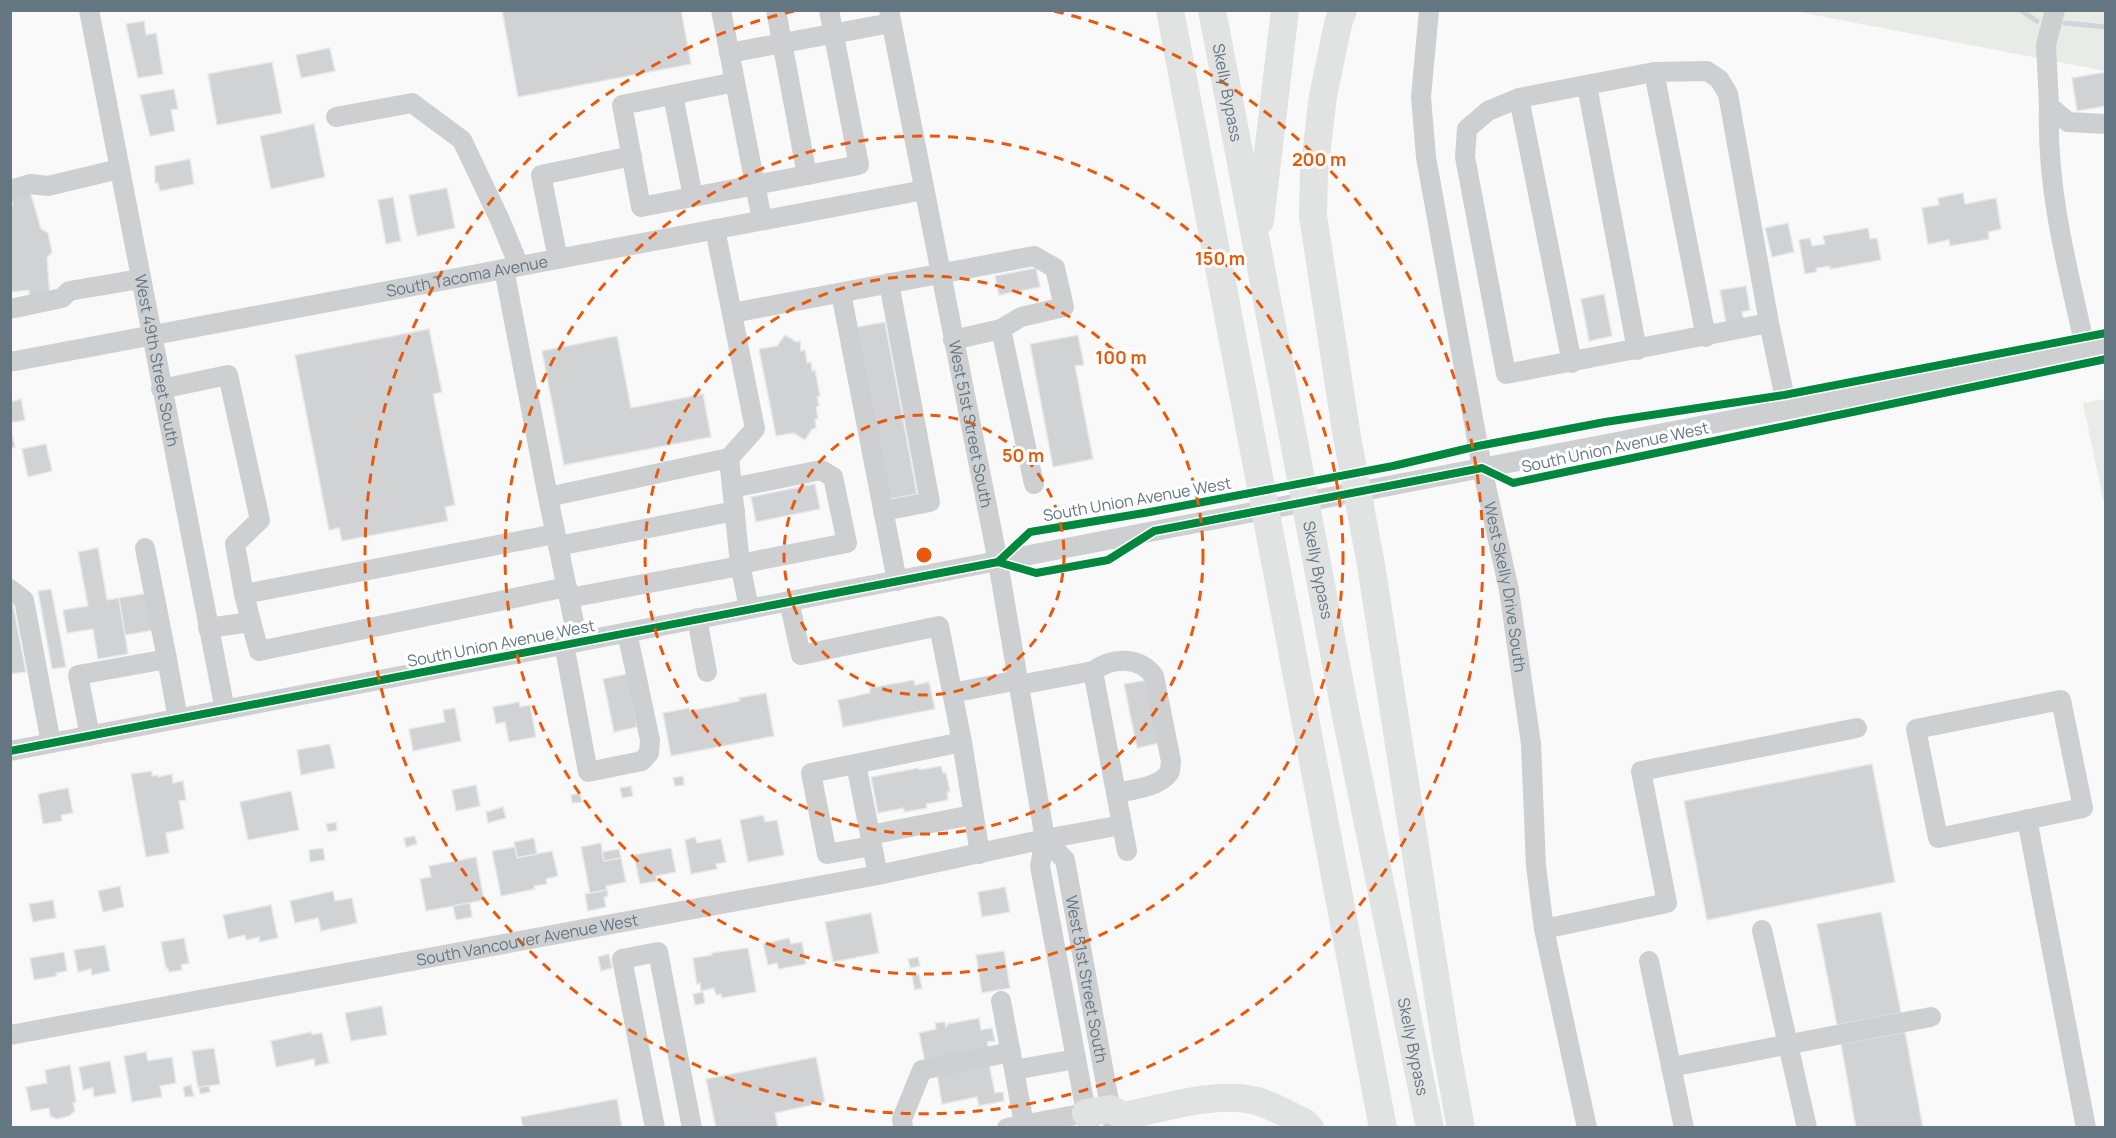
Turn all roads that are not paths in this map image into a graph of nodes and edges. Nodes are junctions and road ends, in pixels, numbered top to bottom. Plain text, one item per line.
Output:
1 (89, 10) edge
2 (721, 10) edge
3 (776, 10) edge
4 (829, 10) edge
5 (1170, 10) edge
6 (1212, 10) edge
7 (1285, 10) edge
8 (1343, 10) edge
9 (1429, 10) edge
10 (2055, 10) edge
11 (890, 17) edge
12 (834, 33) junction
13 (783, 43) junction
14 (729, 53) junction
15 (1654, 72) junction
16 (735, 82) junction
17 (1587, 86) junction
18 (673, 95) junction
19 (1519, 98) junction
20 (2049, 106) junction
21 (336, 117) dead end
22 (2106, 124) edge
23 (632, 156) junction
24 (119, 169) junction
25 (807, 175) junction
26 (755, 185) junction
27 (10, 190) edge
28 (924, 190) junction
29 (693, 197) junction
30 (762, 220) junction
31 (715, 229) junction
32 (1257, 247) junction
33 (558, 259) junction
34 (511, 268) junction
35 (940, 274) junction
36 (140, 279) junction
37 (889, 283) junction
38 (841, 292) junction
39 (10, 309) edge
40 (732, 313) junction
41 (1769, 323) junction
42 (1001, 328) junction
43 (151, 335) junction
44 (1706, 337) junction
45 (953, 340) junction
46 (2106, 348) edge
47 (1637, 350) junction
48 (2086, 351) junction
49 (10, 362) edge
50 (1572, 363) junction
51 (161, 389) junction
52 (1787, 408) junction
53 (729, 458) junction
54 (1482, 468) junction
55 (1034, 484) dead end
56 (732, 488) junction
57 (548, 497) junction
58 (735, 511) junction
59 (883, 511) junction
60 (557, 540) junction
61 (146, 548) dead end
62 (998, 562) junction
63 (740, 565) junction
64 (897, 581) junction
65 (10, 589) edge
66 (568, 592) junction
67 (244, 594) junction
68 (789, 601) junction
69 (748, 608) junction
70 (697, 618) junction
71 (251, 622) junction
72 (208, 628) junction
73 (627, 632) junction
74 (571, 643) junction
75 (167, 659) junction
76 (1093, 671) junction
77 (707, 672) dead end
78 (1018, 683) junction
79 (952, 693) junction
80 (225, 710) junction
81 (178, 719) junction
82 (1857, 728) dead end
83 (90, 736) junction
84 (962, 742) junction
85 (51, 743) junction
86 (10, 751) edge
87 (856, 764) junction
88 (1116, 793) junction
89 (972, 815) junction
90 (2027, 819) junction
91 (1122, 825) junction
92 (1045, 838) junction
93 (871, 840) junction
94 (1127, 851) dead end
95 (980, 854) junction
96 (878, 875) junction
97 (1544, 929) junction
98 (1762, 930) dead end
99 (1649, 960) dead end
100 (1001, 1001) dead end
101 (1931, 1017) dead end
102 (10, 1035) edge
103 (1788, 1044) junction
104 (1076, 1059) junction
105 (1012, 1061) junction
106 (1671, 1067) junction
107 (1100, 1119) edge
108 (1015, 1126) edge
109 (655, 1128) edge
110 (692, 1128) edge
111 (903, 1128) edge
112 (1310, 1128) edge
113 (1383, 1128) edge
114 (1430, 1128) edge
115 (1461, 1128) edge
116 (1587, 1128) edge
117 (1684, 1128) edge
118 (1807, 1128) edge
119 (2086, 1128) edge

1 - 24 street, West 49th Street South
2 - 14 street
3 - 13 street
4 - 12 street
5 - 113 highway
6 - 32 highway, Skelly Bypass
7 - 32 highway
8 - 115 highway
9 - 54 street, West Skelly Drive South
10 - 20 street
11 - 12 street
11 - 28 street, West 51st Street South
12 - 13 street
12 - 25 street
13 - 14 street
13 - 25 street
14 - 16 street
15 - 17 street
15 - 41 street
15 - 44 street
16 - 18 street
16 - 26 street
17 - 19 street
17 - 47 street
18 - 23 street
18 - 29 street
19 - 50 street
19 - 50 street
20 - 22 street
20 - 48 street
21 - 34 street
23 - 29 street
23 - 33 street
24 - 27 street
24 - 36 street, West 49th Street South
25 - 26 street
26 - 29 street
26 - 30 street
28 - 30 street, South Tacoma Avenue
28 - 35 street, West 51st Street South
30 - 31 street, South Tacoma Avenue
31 - 33 street, South Tacoma Avenue
31 - 40 street
32 - 114 highway, Skelly Bypass
33 - 34 street, South Tacoma Avenue
34 - 43 street, South Tacoma Avenue
34 - 57 street
35 - 37 street
35 - 42 street
35 - 45 street, West 51st Street South
36 - 39 street
36 - 43 street, West 49th Street South
37 - 38 street
37 - 59 street
38 - 40 street
38 - 59 street
40 - 53 street
41 - 44 street
41 - 52 street
42 - 45 street
42 - 55 street
43 - 49 street, South Tacoma Avenue
43 - 51 street, West 49th Street South
44 - 47 street
45 - 62 street, West 51st Street South
46 - 48 street, South Union Avenue West
47 - 50 street
48 - 52 street, South Union Avenue West
51 - 67 street
51 - 72 street, West 49th Street South
52 - 54 street, South Union Avenue West
53 - 56 street
53 - 57 street
54 - 62 street, South Union Avenue West
54 - 97 street, West Skelly Drive South
56 - 58 street
56 - 63 street
57 - 60 street
58 - 60 street
58 - 63 street
59 - 64 street
60 - 66 street
60 - 67 street
61 - 75 street
62 - 64 street, South Union Avenue West
62 - 78 street, West 51st Street South
63 - 66 street
63 - 69 street
64 - 68 street, South Union Avenue West
65 - 85 street
66 - 71 street
66 - 74 street
67 - 71 street
68 - 69 street, South Union Avenue West
68 - 79 street
69 - 70 street, South Union Avenue West
70 - 73 street, South Union Avenue West
70 - 77 street
71 - 72 street
72 - 80 street, West 49th Street South
73 - 74 street, South Union Avenue West
73 - 74 street
74 - 80 street, South Union Avenue West
75 - 81 street
75 - 83 street
76 - 78 street
76 - 88 street
76 - 88 street
78 - 79 street
78 - 92 street, West 51st Street South
79 - 84 street
80 - 81 street, South Union Avenue West
81 - 83 street, South Union Avenue West
82 - 97 street
83 - 85 street, South Union Avenue West
84 - 87 street
84 - 89 street
85 - 86 street, South Union Avenue West
87 - 93 street
87 - 93 street
88 - 91 street
89 - 93 street
89 - 95 street
90 - 90 street
90 - 119 street
91 - 92 street, South Vancouver Avenue West
91 - 94 street
92 - 95 street, South Vancouver Avenue West
92 - 104 street, West 51st Street South
92 - 107 street, West 51st Street South
93 - 96 street
95 - 96 street, South Vancouver Avenue West
96 - 102 street, South Vancouver Avenue West
97 - 116 street, West Skelly Drive South
98 - 103 street
99 - 106 street
100 - 105 street
101 - 103 street
103 - 106 street
103 - 118 street
104 - 105 street
104 - 107 street, West 51st Street South
105 - 108 street
105 - 111 street
106 - 117 street
107 - 108 street
107 - 112 highway
109 - 110 street

